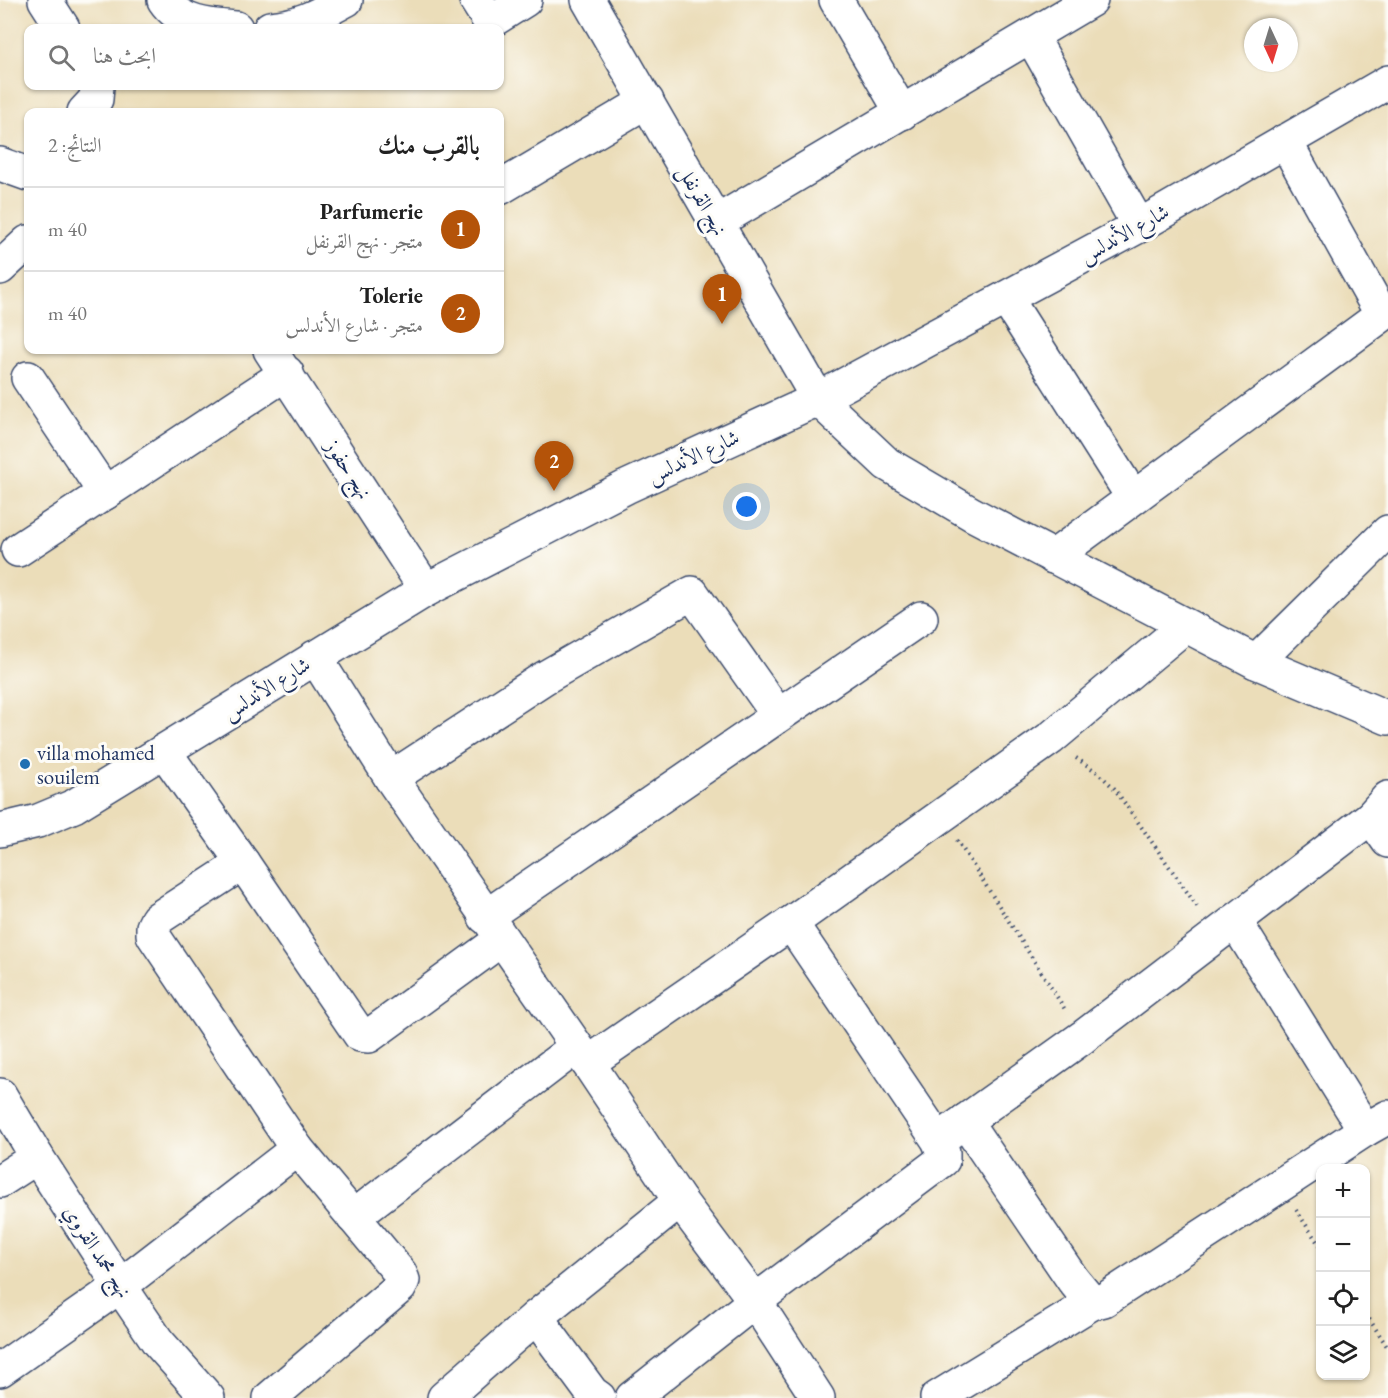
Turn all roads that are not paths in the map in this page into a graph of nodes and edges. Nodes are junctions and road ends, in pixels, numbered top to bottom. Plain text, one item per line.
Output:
1 (45, 0) edge
2 (164, 0) edge
3 (346, 0) edge
4 (525, 0) edge
5 (588, 0) edge
6 (836, 0) edge
7 (1091, 0) edge
8 (484, 10) edge
9 (60, 24) edge
10 (202, 24) edge
11 (297, 24) edge
12 (1031, 36) junction
13 (1388, 82) edge
14 (97, 90) edge
15 (647, 101) junction
16 (88, 108) edge
17 (902, 113) junction
18 (1285, 141) junction
19 (0, 164) edge
20 (24, 173) edge
21 (504, 186) edge
22 (715, 223) junction
23 (1139, 226) junction
24 (24, 246) edge
25 (0, 268) edge
26 (1006, 298) junction
27 (278, 361) edge
28 (28, 378) dead end
29 (819, 399) junction
30 (105, 493) junction
31 (1132, 496) junction
32 (1388, 532) edge
33 (18, 550) dead end
34 (1053, 557) junction
35 (426, 590) junction
36 (921, 618) dead end
37 (1185, 626) junction
38 (315, 657) junction
39 (1256, 662) junction
40 (1383, 710) edge
41 (778, 715) junction
42 (164, 751) junction
43 (391, 778) junction
44 (1382, 819) edge
45 (0, 830) edge
46 (243, 862) junction
47 (791, 923) junction
48 (1226, 927) junction
49 (494, 928) junction
50 (582, 1055) junction
51 (0, 1095) edge
52 (965, 1122) junction
53 (1376, 1124) edge
54 (938, 1140) junction
55 (297, 1149) junction
56 (37, 1157) junction
57 (0, 1181) edge
58 (680, 1201) junction
59 (353, 1217) junction
60 (120, 1287) junction
61 (755, 1301) junction
62 (1092, 1303) junction
63 (536, 1317) junction
64 (0, 1370) edge
65 (208, 1398) edge
66 (270, 1398) edge
67 (444, 1398) edge
68 (598, 1398) edge
69 (632, 1398) edge
70 (818, 1398) edge
71 (937, 1398) edge

1 - 9 street
2 - 10 street
3 - 11 street
4 - 8 street
5 - 15 street, نهج القرنفل
6 - 17 street
7 - 12 street
12 - 17 street
12 - 23 street
13 - 18 street, شارع الأندلس
14 - 16 street
15 - 21 street
15 - 22 street, نهج القرنفل
17 - 22 street
18 - 23 street, شارع الأندلس
18 - 31 street
19 - 20 street
22 - 29 street, نهج القرنفل
23 - 26 street, شارع الأندلس
24 - 25 street
26 - 29 street, شارع الأندلس
26 - 31 street
27 - 30 street
27 - 35 street, نهج حفوز
28 - 30 street
29 - 34 street, نهج القرنفل
29 - 35 street, شارع الأندلس
30 - 33 street
31 - 34 street
32 - 39 street
34 - 37 street, نهج القرنفل
35 - 38 street, شارع الأندلس
36 - 41 street
37 - 39 street, نهج القرنفل
37 - 47 street
38 - 42 street, شارع الأندلس
38 - 43 street
39 - 40 street, نهج القرنفل
41 - 43 street
41 - 49 street
42 - 45 street, شارع الأندلس
42 - 46 street
43 - 49 street
44 - 48 street
46 - 49 street
46 - 55 street
47 - 50 street
47 - 54 street
48 - 52 street
48 - 53 street
49 - 50 street
50 - 58 street
50 - 59 street
51 - 56 street, نهج محمد القروي
52 - 54 street
52 - 62 street
53 - 62 street
54 - 61 street
55 - 59 street
55 - 60 street
56 - 57 street
56 - 60 street, نهج محمد القروي
58 - 61 street
58 - 63 street
59 - 66 street
60 - 64 street
60 - 65 street, نهج محمد القروي
61 - 69 street
61 - 70 street
62 - 71 street
63 - 67 street
63 - 68 street

